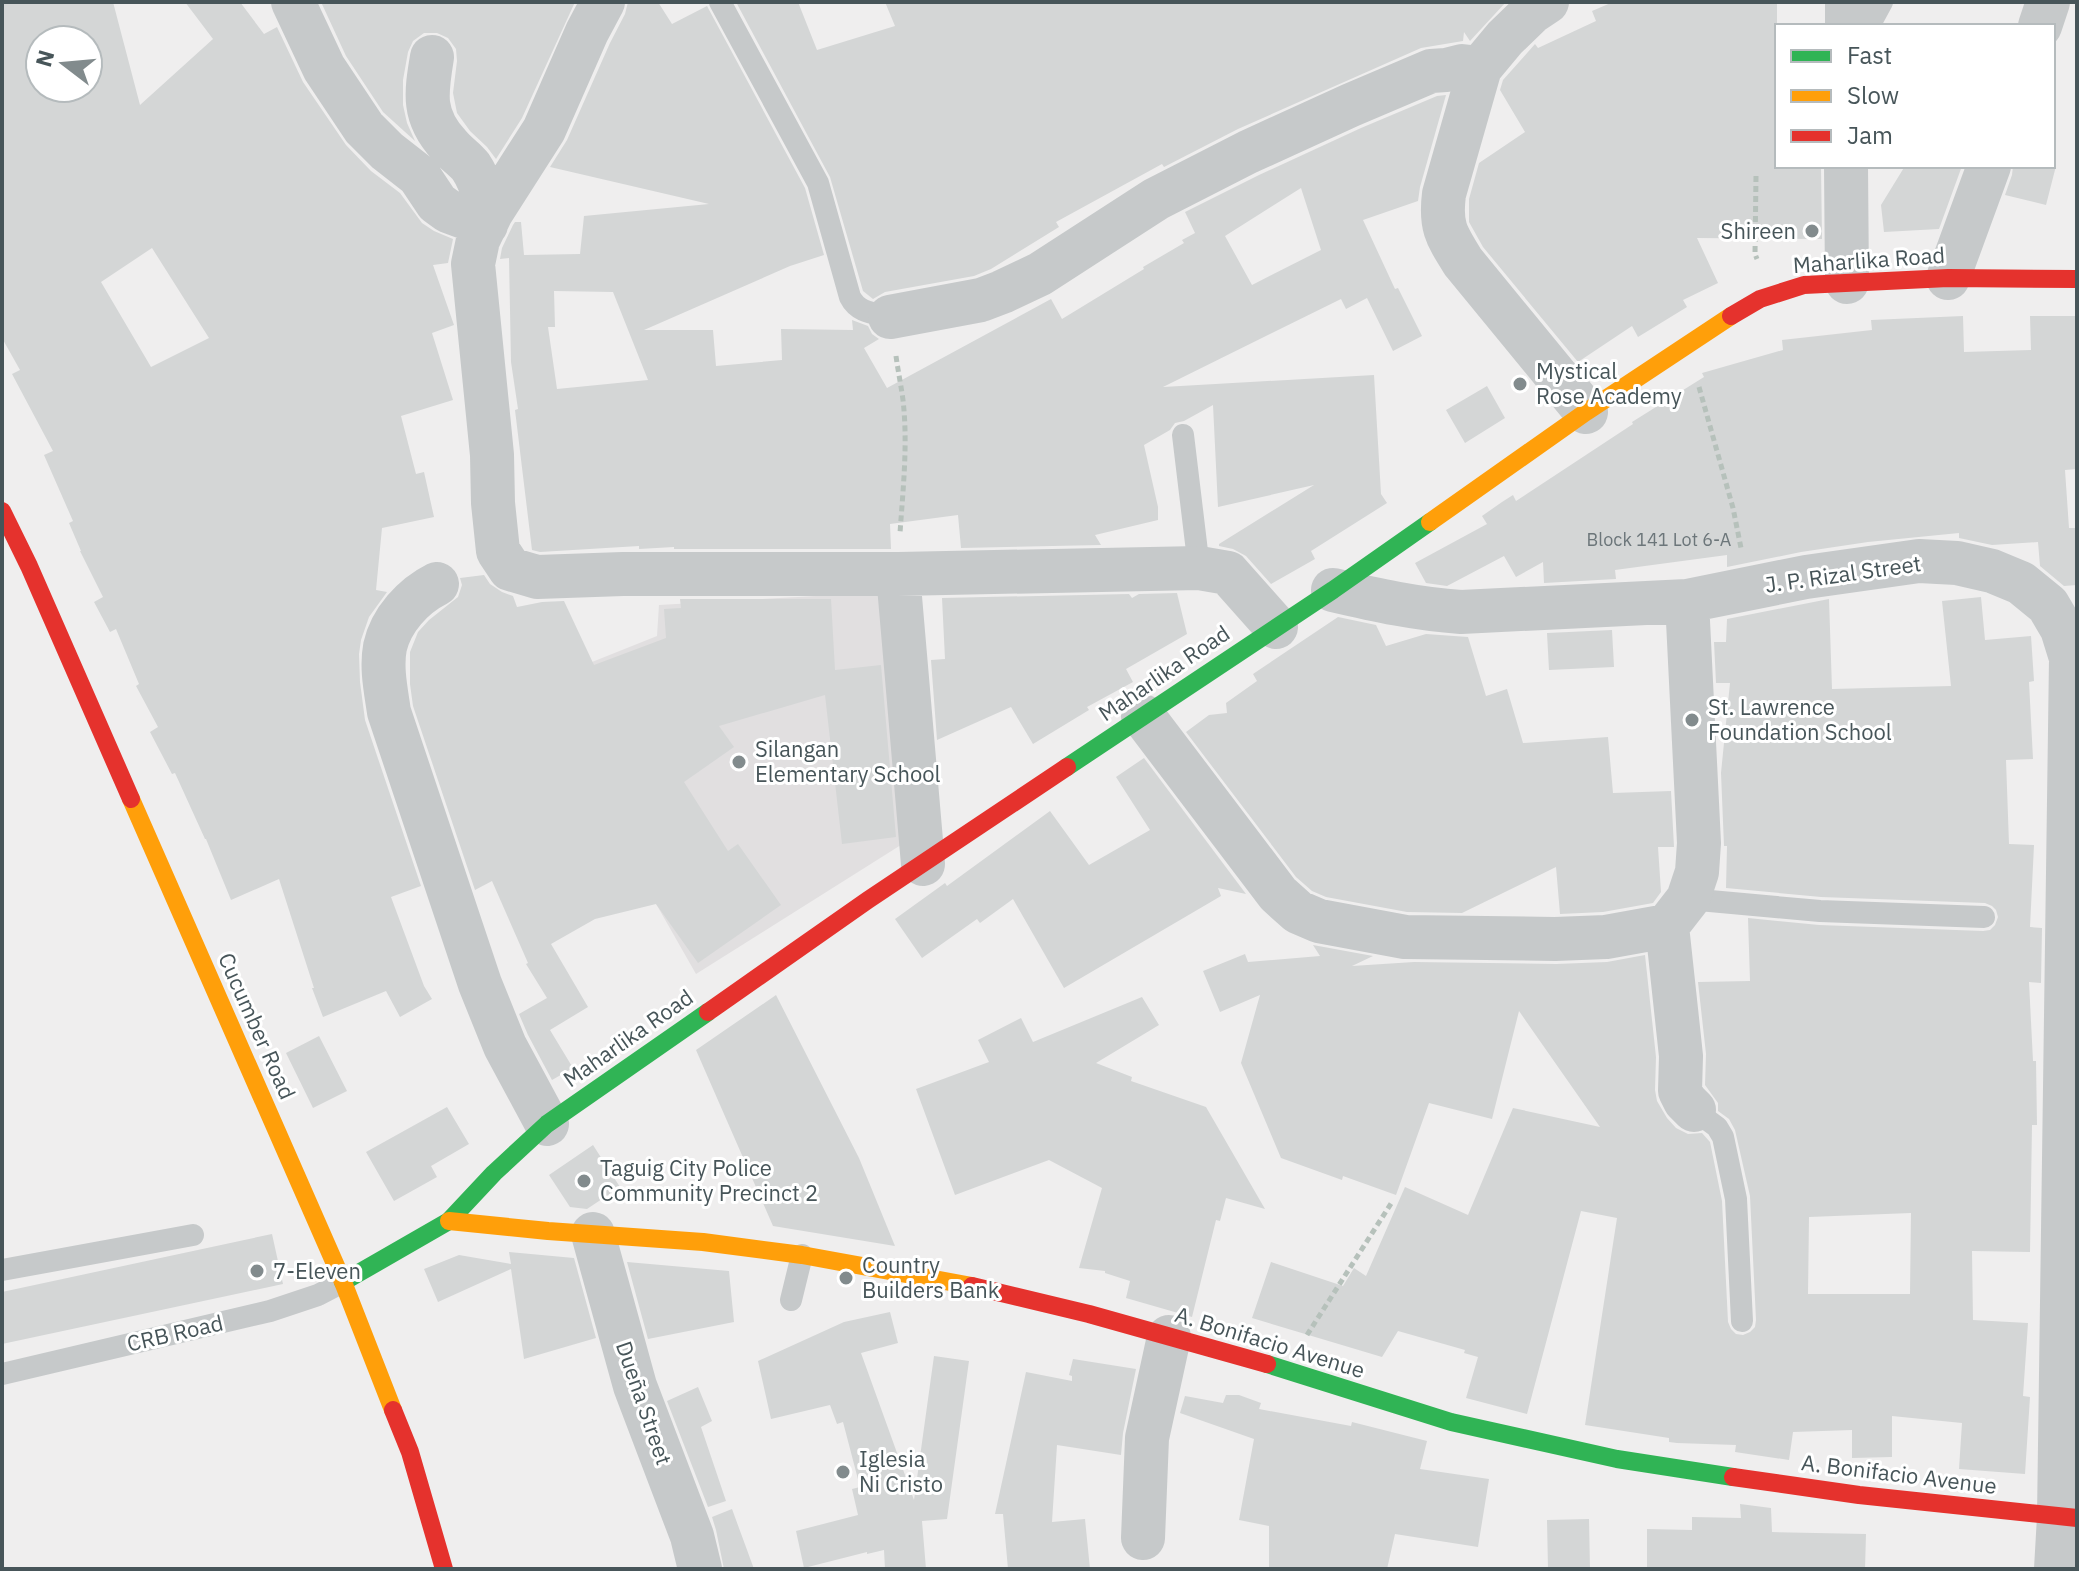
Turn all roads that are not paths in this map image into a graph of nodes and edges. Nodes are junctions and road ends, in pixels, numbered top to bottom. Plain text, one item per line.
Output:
1 (293, 2) edge
2 (603, 2) edge
3 (720, 2) edge
4 (1847, 2) edge
5 (1882, 2) edge
6 (2048, 2) edge
7 (1535, 5) edge
8 (1847, 24) edge
9 (1870, 24) edge
10 (2041, 24) edge
11 (432, 57) dead end
12 (1480, 68) junction
13 (1846, 168) edge
14 (1988, 168) edge
15 (489, 219) junction
16 (1948, 278) junction
17 (2077, 279) edge
18 (1847, 282) junction
19 (890, 317) joint
20 (1586, 412) junction
21 (1183, 435) dead end
22 (2, 511) edge
23 (1199, 568) junction
24 (898, 574) junction
25 (437, 584) dead end
26 (1333, 590) junction
27 (1687, 601) junction
28 (1276, 627) junction
29 (1143, 716) junction
30 (923, 864) junction
31 (1678, 912) junction
32 (1984, 917) dead end
33 (1694, 1110) joint
34 (547, 1124) junction
35 (449, 1221) junction
36 (593, 1234) junction
37 (193, 1235) dead end
38 (802, 1255) junction
39 (2, 1270) edge
40 (343, 1282) junction
41 (791, 1300) dead end
42 (1742, 1321) dead end
43 (1169, 1337) junction
44 (2, 1374) edge
45 (2068, 1518) edge
46 (1143, 1538) dead end
47 (444, 1569) edge
48 (700, 1569) edge
49 (2056, 1569) edge

1 - 15 street
2 - 15 street
3 - 19 lane
4 - 8 street
5 - 9 lane
6 - 10 street
7 - 12 street
11 - 15 street
12 - 19 street
12 - 20 street
13 - 18 street
14 - 16 street
15 - 24 street
16 - 17 street, Maharlika Road
16 - 18 street, Maharlika Road
18 - 20 street, Maharlika Road
20 - 26 street, Maharlika Road
21 - 23 lane
22 - 40 street, Cucumber Road
23 - 24 street
23 - 28 street
24 - 30 street
25 - 34 street
26 - 27 street, J. P. Rizal Street
26 - 28 street, Maharlika Road
27 - 31 street
27 - 45 street, J. P. Rizal Street
28 - 29 street, Maharlika Road
29 - 30 street, Maharlika Road
29 - 31 street
30 - 34 street, Maharlika Road
31 - 32 lane
31 - 33 street
33 - 42 lane
34 - 35 street, Maharlika Road
35 - 36 street, A. Bonifacio Avenue
35 - 40 street, Maharlika Road
36 - 38 street, A. Bonifacio Avenue
36 - 48 street, Dueña Street
37 - 39 lane
38 - 41 lane
38 - 43 street, A. Bonifacio Avenue
40 - 44 lane, CRB Road
40 - 47 street, Cucumber Road
43 - 45 street, A. Bonifacio Avenue
43 - 46 street
45 - 49 street, J. P. Rizal Street

